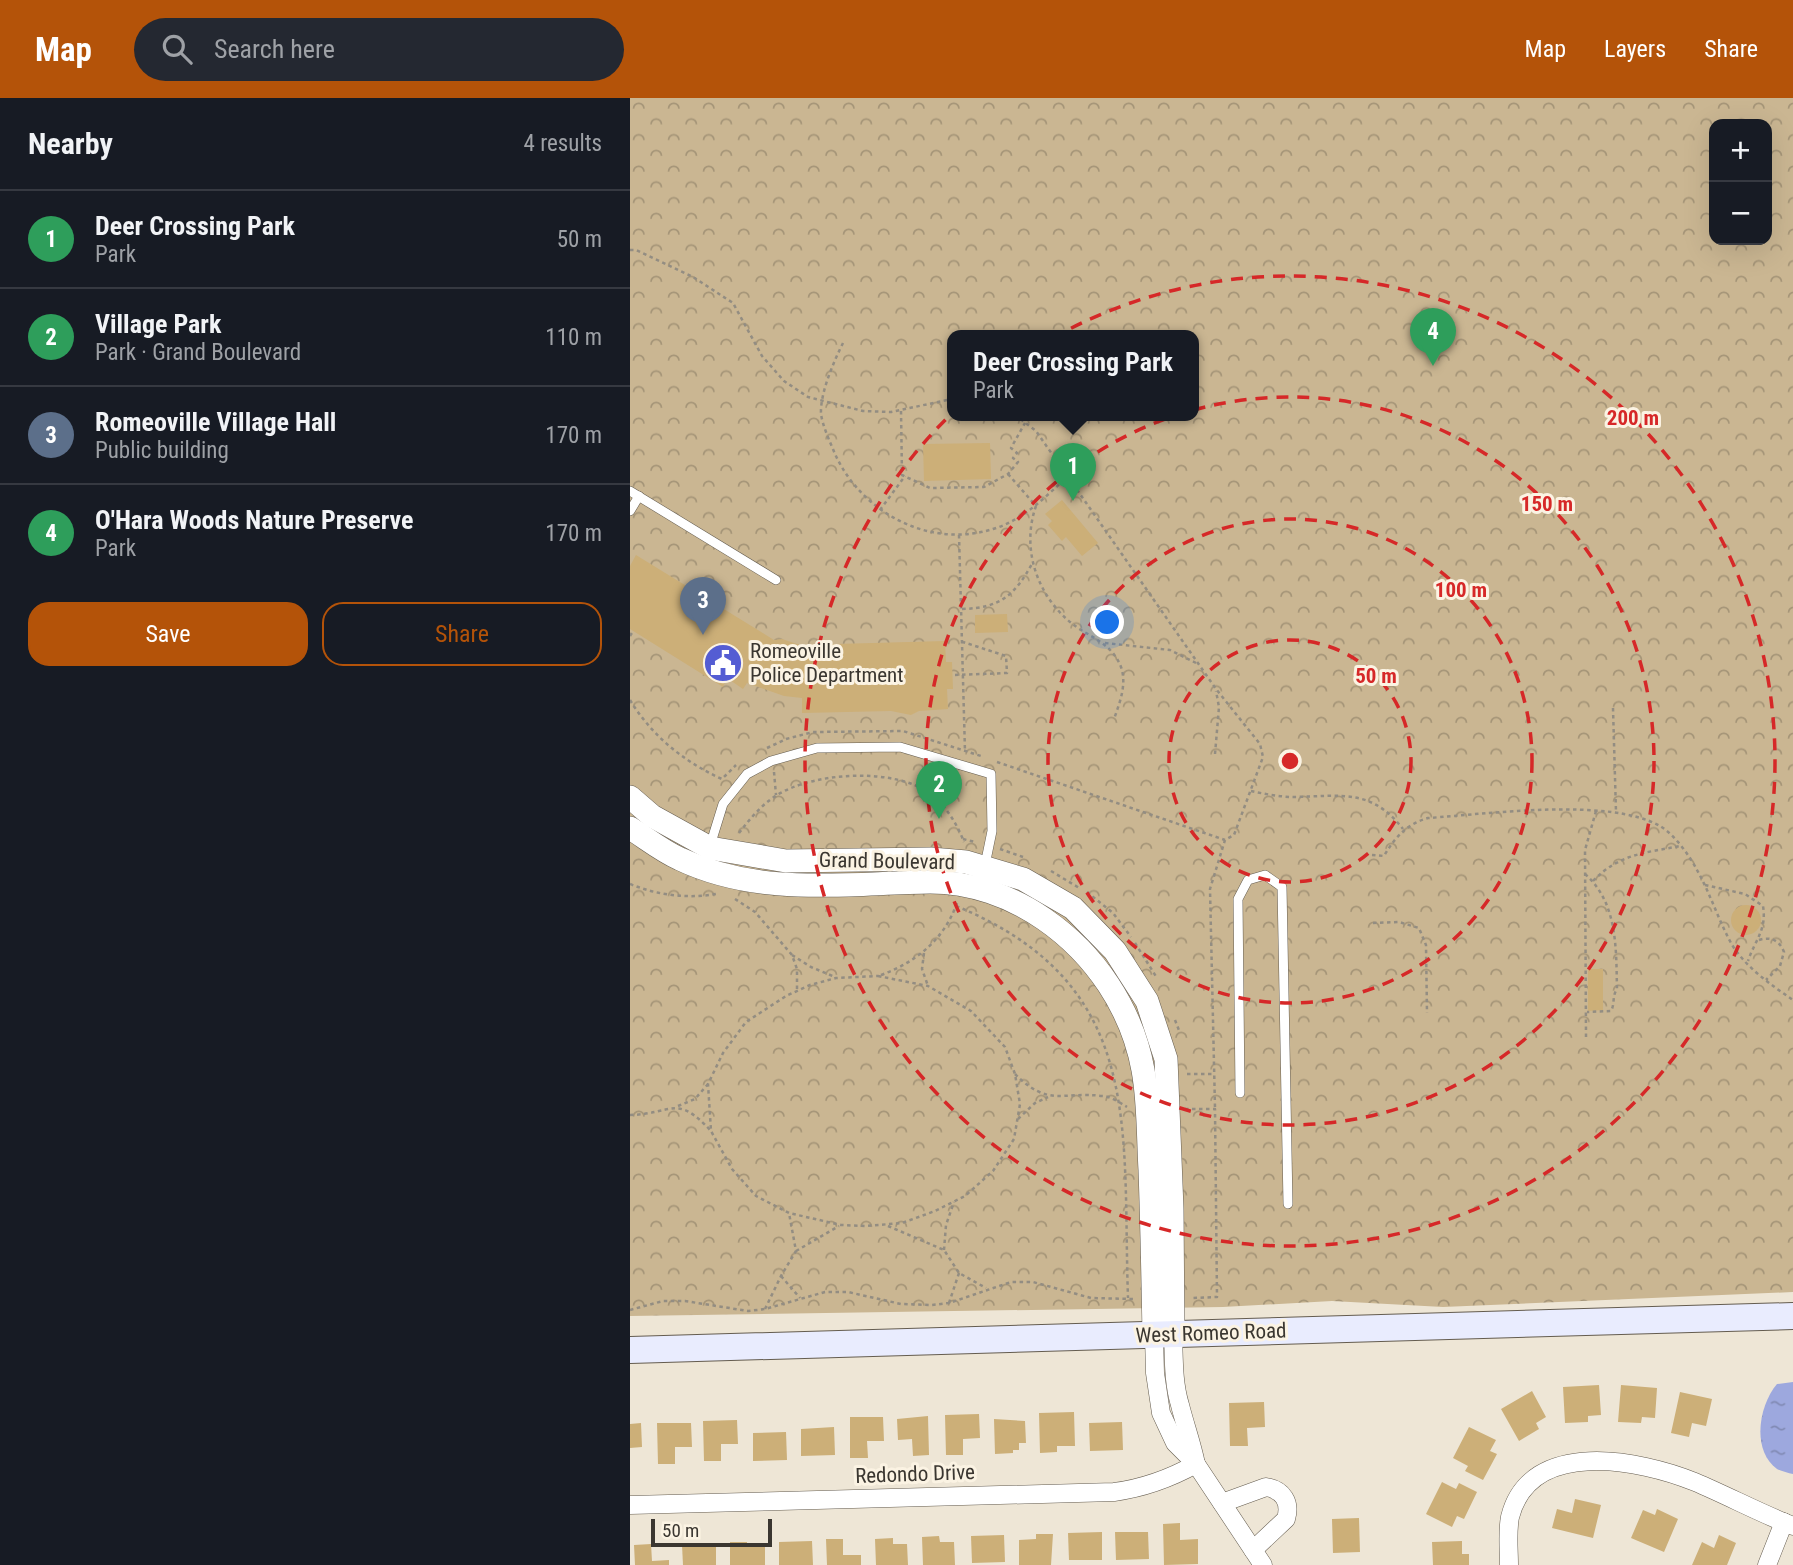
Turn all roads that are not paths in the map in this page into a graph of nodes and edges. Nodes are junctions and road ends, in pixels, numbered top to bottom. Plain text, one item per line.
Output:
1 (630, 491) edge
2 (639, 496) junction
3 (630, 511) edge
4 (776, 580) dead end
5 (630, 797) edge
6 (630, 828) edge
7 (972, 852) junction
8 (718, 867) junction
9 (965, 893) junction
10 (1240, 1093) dead end
11 (1158, 1110) junction
12 (1288, 1204) dead end
13 (1793, 1316) edge
14 (1164, 1334) junction
15 (630, 1350) edge
16 (1196, 1464) junction
17 (1222, 1503) junction
18 (630, 1505) edge
19 (1789, 1524) edge
20 (1258, 1558) edge
21 (1509, 1565) edge
22 (1767, 1565) edge

1 - 2 lane
2 - 3 lane
2 - 4 lane
5 - 8 street, Grand Boulevard
6 - 8 street, Grand Boulevard
7 - 8 street, Grand Boulevard
7 - 8 lane
7 - 9 lane
7 - 11 street, Grand Boulevard
8 - 9 street, Grand Boulevard
9 - 11 street, Grand Boulevard
10 - 12 lane
11 - 14 street, Grand Boulevard
13 - 14 main road, West Romeo Road
14 - 15 main road, West Romeo Road
14 - 16 street
16 - 17 street
16 - 18 street, Redondo Drive
17 - 20 street
17 - 20 street
19 - 21 street
19 - 22 street

